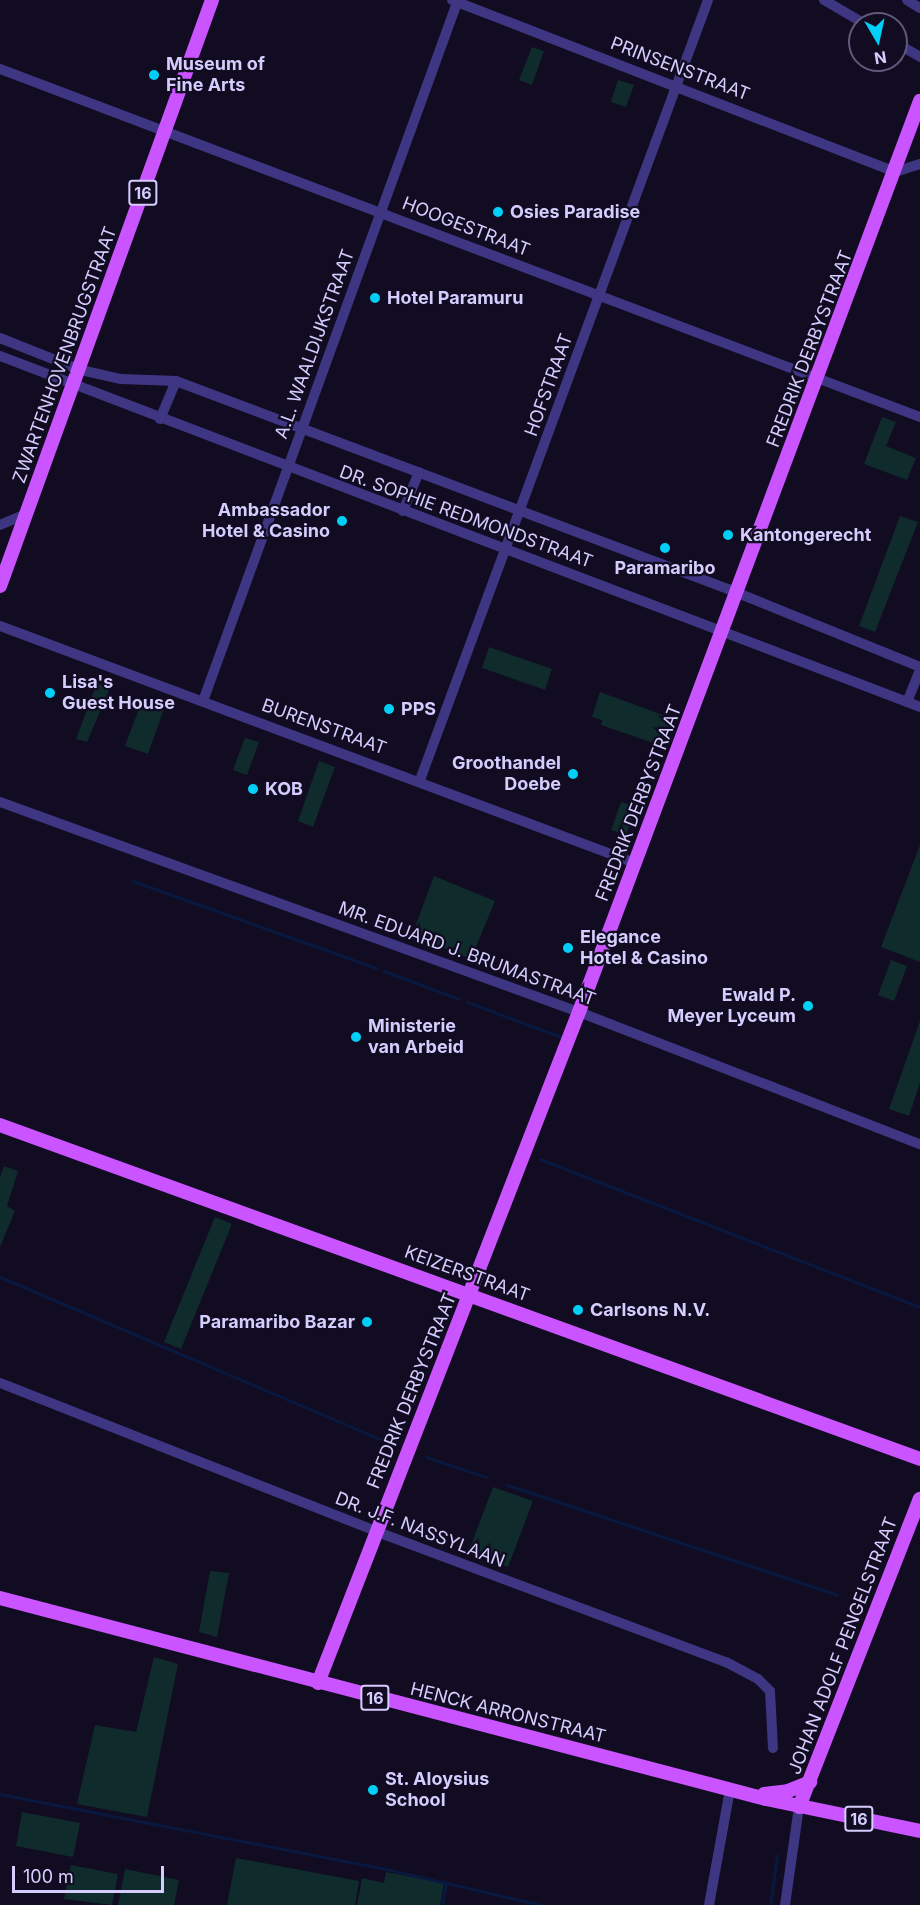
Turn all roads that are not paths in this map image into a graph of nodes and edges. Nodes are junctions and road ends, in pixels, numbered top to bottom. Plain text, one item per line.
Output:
1 (212, 0) edge
2 (708, 0) edge
3 (824, 0) edge
4 (907, 0) edge
5 (456, 1) edge
6 (920, 8) edge
7 (848, 14) edge
8 (0, 69) edge
9 (677, 85) junction
10 (920, 101) edge
11 (164, 131) junction
12 (920, 164) edge
13 (895, 172) junction
14 (381, 213) junction
15 (600, 295) junction
16 (0, 338) edge
17 (0, 356) edge
18 (81, 370) junction
19 (818, 377) junction
20 (176, 381) junction
21 (74, 386) junction
22 (920, 417) edge
23 (160, 419) junction
24 (302, 427) junction
25 (286, 468) junction
26 (419, 472) junction
27 (403, 511) junction
28 (520, 511) junction
29 (26, 514) junction
30 (0, 525) edge
31 (507, 549) junction
32 (0, 586) edge
33 (738, 593) junction
34 (0, 626) edge
35 (725, 629) junction
36 (920, 668) edge
37 (204, 700) junction
38 (908, 702) junction
39 (920, 707) edge
40 (420, 780) junction
41 (0, 802) edge
42 (635, 863) junction
43 (579, 1012) junction
44 (0, 1125) edge
45 (920, 1144) edge
46 (471, 1294) junction
47 (0, 1383) edge
48 (920, 1459) edge
49 (920, 1499) edge
50 (375, 1531) junction
51 (0, 1598) edge
52 (318, 1683) junction
53 (773, 1748) dead end
54 (810, 1782) junction
55 (730, 1789) junction
56 (750, 1795) junction
57 (799, 1807) junction
58 (920, 1831) edge
59 (709, 1905) edge
60 (785, 1905) edge

1 - 11 main road, ZWARTENHOVENBRUGSTRAAT / 16
2 - 9 street, HOFSTRAAT
3 - 7 street
4 - 6 street
5 - 9 street, PRINSENSTRAAT
5 - 14 street, A.L. WAALDIJKSTRAAT
8 - 11 street, HOOGESTRAAT
9 - 13 street, PRINSENSTRAAT
9 - 15 street, HOFSTRAAT
10 - 13 main road, FREDRIK DERBYSTRAAT
11 - 14 street, HOOGESTRAAT
11 - 18 main road, ZWARTENHOVENBRUGSTRAAT / 16
12 - 13 street
13 - 19 main road, FREDRIK DERBYSTRAAT
14 - 15 street, HOOGESTRAAT
14 - 24 street, A.L. WAALDIJKSTRAAT
15 - 19 street, HOOGESTRAAT
15 - 28 street, HOFSTRAAT
16 - 18 street, DR. SOPHIE REDMONDSTRAAT
17 - 21 street, DR. SOPHIE REDMONDSTRAAT
18 - 20 street, DR. SOPHIE REDMONDSTRAAT
18 - 21 main road, ZWARTENHOVENBRUGSTRAAT / 16
19 - 22 street, HOOGESTRAAT
19 - 33 main road, FREDRIK DERBYSTRAAT
20 - 23 street
20 - 24 street, DR. SOPHIE REDMONDSTRAAT
21 - 23 street, DR. SOPHIE REDMONDSTRAAT
21 - 29 main road, ZWARTENHOVENBRUGSTRAAT / 16
23 - 25 street, DR. SOPHIE REDMONDSTRAAT
24 - 25 street, A.L. WAALDIJKSTRAAT
24 - 26 street, DR. SOPHIE REDMONDSTRAAT
25 - 27 street, DR. SOPHIE REDMONDSTRAAT
25 - 37 street, A.L. WAALDIJKSTRAAT
26 - 27 street
26 - 28 street, DR. SOPHIE REDMONDSTRAAT
27 - 31 street, DR. SOPHIE REDMONDSTRAAT
28 - 31 street, HOFSTRAAT
28 - 33 street, DR. SOPHIE REDMONDSTRAAT
29 - 30 street
29 - 32 main road, ZWARTENHOVENBRUGSTRAAT / 16
31 - 35 street, DR. SOPHIE REDMONDSTRAAT
31 - 40 street, HOFSTRAAT
33 - 35 main road, FREDRIK DERBYSTRAAT
33 - 36 street, DR. SOPHIE REDMONDSTRAAT
34 - 37 street, BURENSTRAAT
35 - 38 street, DR. SOPHIE REDMONDSTRAAT
35 - 42 main road, FREDRIK DERBYSTRAAT
36 - 38 street
37 - 40 street, BURENSTRAAT
38 - 39 street, DR. SOPHIE REDMONDSTRAAT
40 - 42 street, BURENSTRAAT
41 - 43 street, MR. EDUARD J. BRUMASTRAAT
42 - 43 main road, FREDRIK DERBYSTRAAT
43 - 45 street, MR. EDUARD J. BRUMASTRAAT
43 - 46 main road, FREDRIK DERBYSTRAAT
44 - 46 main road, KEIZERSTRAAT
46 - 48 main road, KEIZERSTRAAT
46 - 50 main road, FREDRIK DERBYSTRAAT
47 - 50 street, DR. J.F. NASSYLAAN
49 - 54 main road, JOHAN ADOLF PENGELSTRAAT
50 - 52 main road, FREDRIK DERBYSTRAAT
50 - 53 street, DR. J.F. NASSYLAAN
51 - 52 main road, HENCK ARRONSTRAAT / 16
52 - 55 main road, HENCK ARRONSTRAAT / 16
54 - 56 main road
54 - 57 main road, JOHAN ADOLF PENGELSTRAAT
55 - 56 main road, HENCK ARRONSTRAAT / 16
55 - 59 street
56 - 57 main road, HENCK ARRONSTRAAT / 16
57 - 58 main road, 16
57 - 60 street

